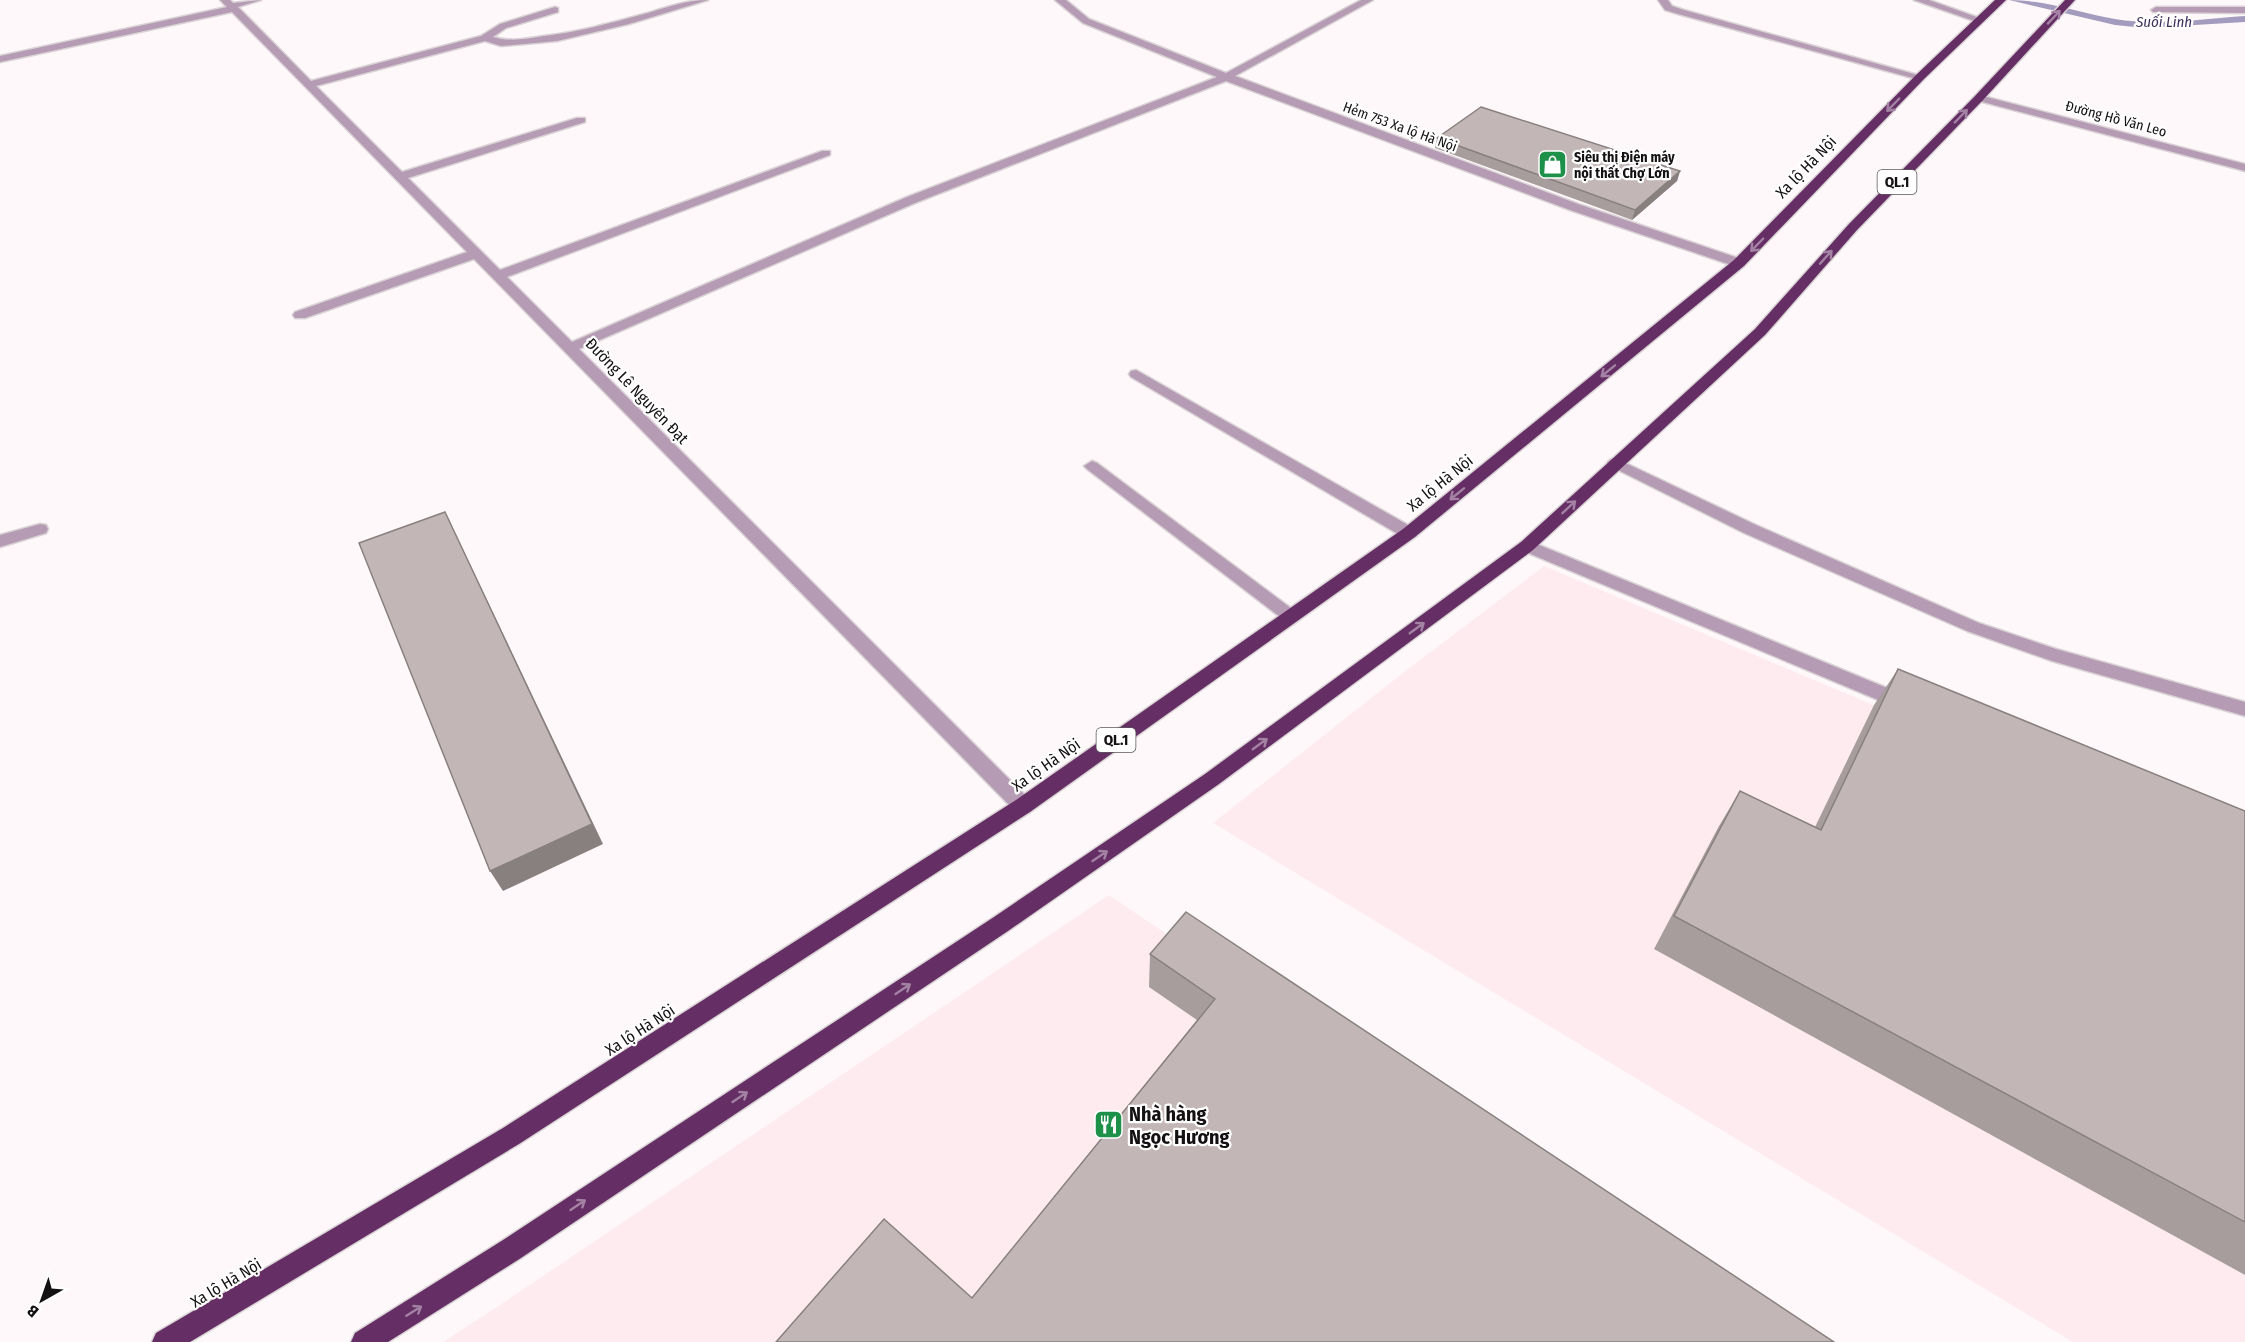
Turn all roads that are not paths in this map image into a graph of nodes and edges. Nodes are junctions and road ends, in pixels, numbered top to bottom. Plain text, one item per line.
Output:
1 (256, 0) edge
2 (703, 0) edge
3 (1368, 0) edge
4 (1663, 0) edge
5 (1919, 0) edge
6 (2001, 0) edge
7 (2070, 0) edge
8 (1068, 3) edge
9 (230, 5) edge
10 (555, 10) dead end
11 (2156, 10) dead end
12 (2245, 10) edge
13 (1980, 20) junction
14 (485, 39) junction
15 (0, 59) edge
16 (1226, 77) junction
17 (1920, 77) junction
18 (308, 85) junction
19 (1979, 98) junction
20 (580, 120) dead end
21 (826, 153) dead end
22 (2245, 168) edge
23 (399, 177) junction
24 (475, 254) junction
25 (1739, 263) junction
26 (497, 276) junction
27 (300, 315) dead end
28 (571, 348) junction
29 (1136, 374) dead end
30 (1615, 463) junction
31 (1092, 466) dead end
32 (40, 529) dead end
33 (1409, 533) junction
34 (0, 541) edge
35 (1527, 546) junction
36 (1290, 616) junction
37 (1914, 707) edge
38 (2245, 709) edge
39 (1023, 806) junction
40 (165, 1342) edge
41 (364, 1342) edge

1 - 9 street
2 - 14 street
3 - 16 street
4 - 17 street
5 - 13 street
6 - 13 highway, QL.1
19 -> 7 highway, QL.1
8 - 16 street, Hẻm 753 Xa lộ Hà Nội
9 - 15 street
9 - 18 street, Đường Lê Nguyên Đạt
10 - 14 street
11 - 12 street
13 - 17 highway, Xa lộ Hà Nội / QL.1
14 - 18 street
16 - 25 street, Hẻm 753 Xa lộ Hà Nội
16 - 28 street
17 -> 25 highway, Xa lộ Hà Nội / QL.1
18 - 23 street, Đường Lê Nguyên Đạt
19 - 22 street, Đường Hồ Văn Leo
30 -> 19 highway, QL.1
20 - 23 street
21 - 26 street
23 - 24 street, Đường Lê Nguyên Đạt
24 - 26 street, Đường Lê Nguyên Đạt
24 - 27 street
25 -> 33 highway, Xa lộ Hà Nội / QL.1
26 - 28 street, Đường Lê Nguyên Đạt
28 - 39 street, Đường Lê Nguyên Đạt
29 - 33 street
35 -> 30 highway, QL.1
30 - 38 street
31 - 36 street
32 - 34 street
33 - 36 highway, Xa lộ Hà Nội / QL.1
35 - 37 street
41 -> 35 highway, QL.1
36 - 39 highway, Xa lộ Hà Nội / QL.1
39 - 40 highway, Xa lộ Hà Nội / QL.1

